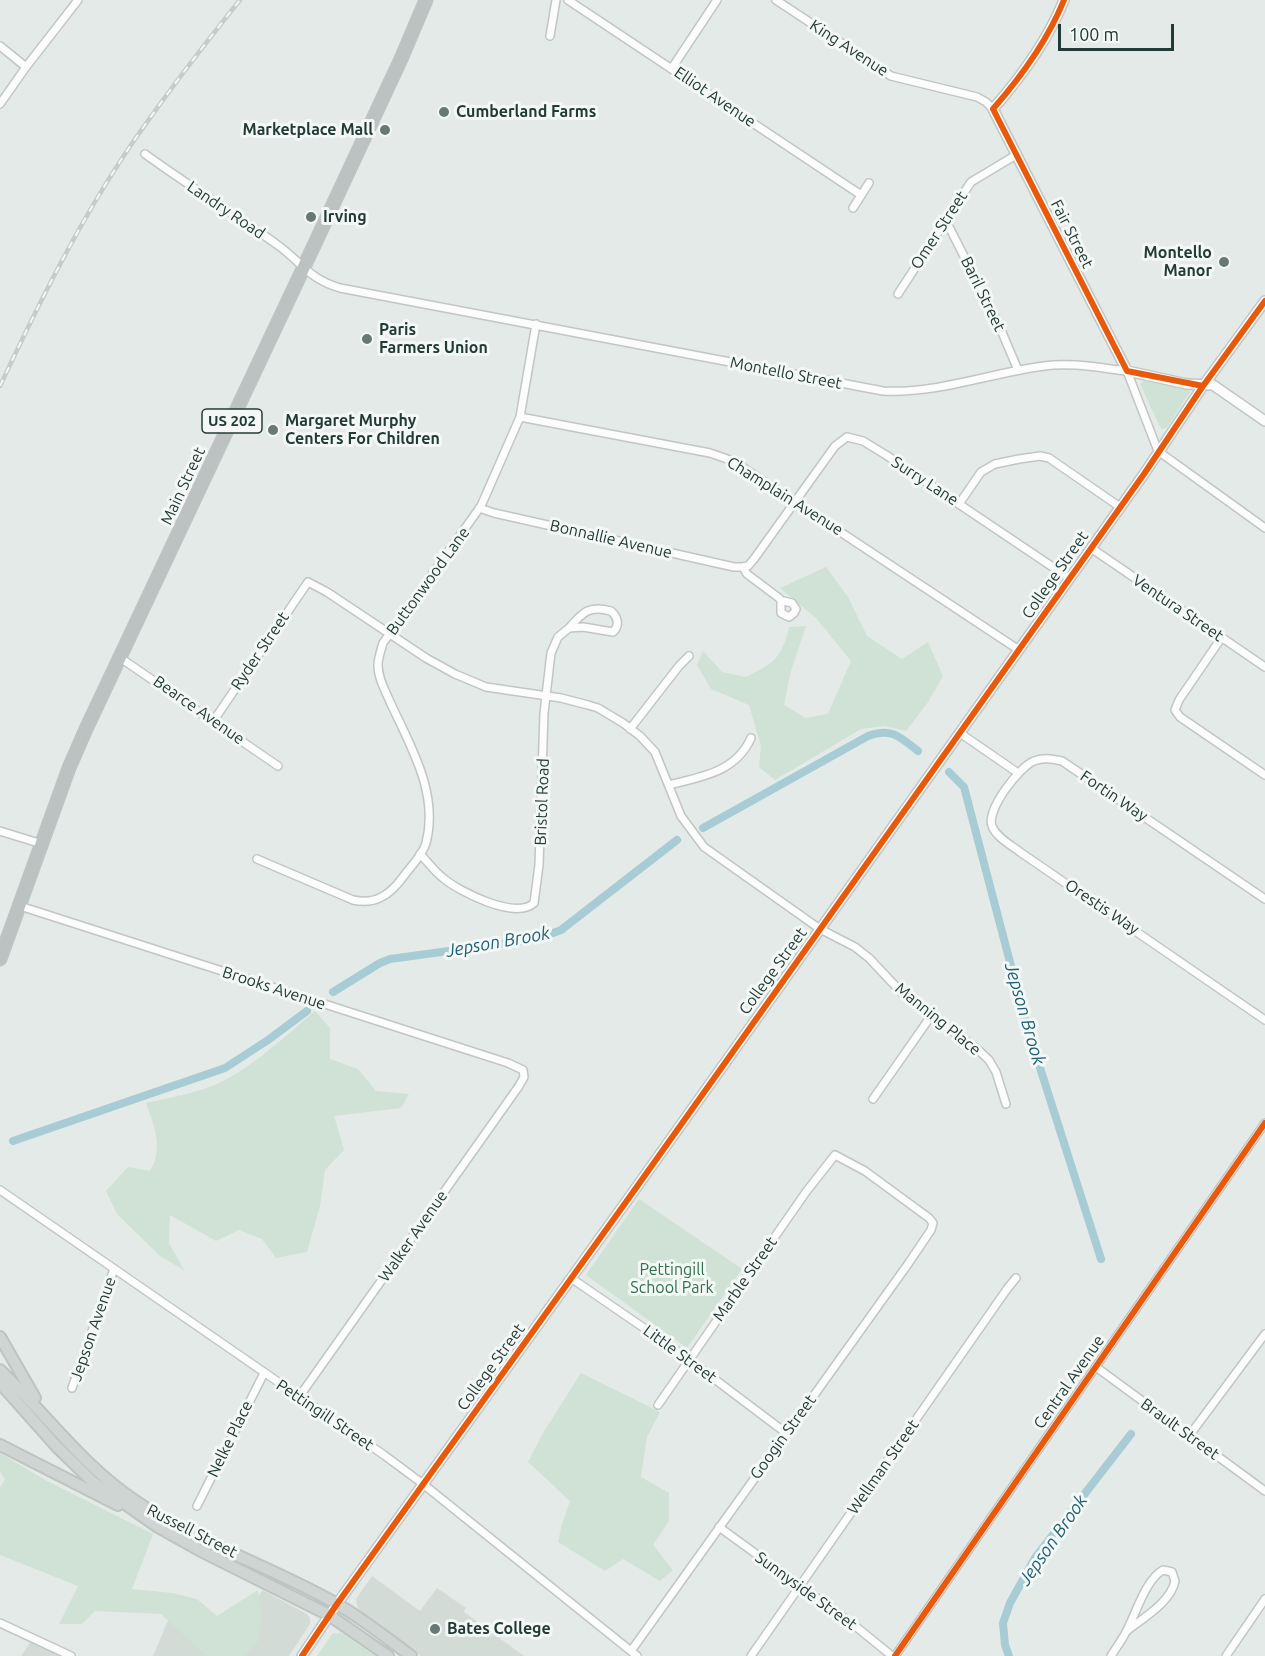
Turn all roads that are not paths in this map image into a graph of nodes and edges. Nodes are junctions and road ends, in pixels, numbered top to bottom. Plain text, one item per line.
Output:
1 (78, 0) edge
2 (426, 0) edge
3 (556, 0) edge
4 (568, 0) edge
5 (717, 0) edge
6 (776, 0) edge
7 (1064, 0) edge
8 (549, 36) dead end
9 (0, 46) edge
10 (26, 67) junction
11 (672, 68) junction
12 (0, 104) edge
13 (993, 109) junction
14 (145, 154) dead end
15 (1016, 155) junction
16 (869, 183) dead end
17 (861, 195) junction
18 (853, 208) dead end
19 (945, 219) junction
20 (303, 269) junction
21 (898, 294) dead end
22 (1265, 301) edge
23 (536, 324) junction
24 (1018, 370) junction
25 (1127, 371) junction
26 (1203, 386) junction
27 (520, 417) junction
28 (1265, 420) edge
29 (1158, 451) junction
30 (795, 501) junction
31 (959, 504) junction
32 (1120, 507) junction
33 (479, 508) junction
34 (1265, 528) edge
35 (1091, 548) junction
36 (742, 567) junction
37 (1069, 578) junction
38 (308, 582) joint
39 (784, 601) dead end
40 (569, 628) junction
41 (390, 634) junction
42 (1222, 637) junction
43 (1019, 650) junction
44 (689, 656) dead end
45 (119, 657) junction
46 (1265, 667) edge
47 (545, 696) junction
48 (214, 720) junction
49 (630, 729) junction
50 (960, 733) junction
51 (751, 738) dead end
52 (278, 766) dead end
53 (1018, 773) junction
54 (1265, 775) edge
55 (669, 785) junction
56 (0, 831) edge
57 (42, 844) junction
58 (420, 854) junction
59 (257, 859) dead end
60 (1265, 899) edge
61 (20, 906) junction
62 (820, 928) junction
63 (0, 959) edge
64 (931, 1016) junction
65 (1265, 1020) edge
66 (524, 1073) joint
67 (873, 1099) dead end
68 (1006, 1104) dead end
69 (1265, 1123) edge
70 (0, 1190) edge
71 (933, 1223) joint
72 (114, 1269) junction
73 (572, 1278) junction
74 (1016, 1278) dead end
75 (1265, 1334) edge
76 (0, 1337) edge
77 (688, 1359) junction
78 (1096, 1367) junction
79 (0, 1370) edge
80 (264, 1373) junction
81 (0, 1383) edge
82 (72, 1388) dead end
83 (299, 1397) junction
84 (658, 1405) dead end
85 (59, 1432) junction
86 (786, 1433) junction
87 (1189, 1436) junction
88 (0, 1445) edge
89 (423, 1484) junction
90 (1264, 1488) edge
91 (196, 1506) dead end
92 (158, 1527) junction
93 (719, 1527) junction
94 (799, 1586) junction
95 (1265, 1599) edge
96 (337, 1604) junction
97 (329, 1615) junction
98 (0, 1623) edge
99 (1128, 1630) junction
100 (631, 1651) junction
101 (71, 1656) edge
102 (302, 1656) edge
103 (388, 1656) edge
104 (411, 1656) edge
105 (637, 1656) edge
106 (751, 1656) edge
107 (894, 1656) edge
108 (1110, 1656) edge
109 (1226, 1656) edge

1 - 10 street
2 - 20 highway, Main Street / US 202
3 - 8 street
4 - 11 street, Elliot Avenue
5 - 11 street
6 - 13 street, King Avenue
7 - 13 street
9 - 10 street
10 - 12 street
11 - 17 street, Elliot Avenue
13 - 15 street, Fair Street
14 - 20 street, Landry Road
15 - 19 street, Omer Street
15 - 25 street, Fair Street
16 - 17 street
17 - 18 street
19 - 21 street, Omer Street
19 - 24 street, Baril Street
20 - 23 street, Montello Street
20 - 45 highway, Main Street / US 202
22 - 26 street, College Street
23 - 24 street, Montello Street
23 - 27 street, Buttonwood Lane
24 - 25 street, Montello Street
25 - 26 street, Montello Street
25 - 29 street, Fair Street
26 - 28 street, Montello Street
26 - 29 street, College Street
27 - 30 street, Champlain Avenue
27 - 33 street, Buttonwood Lane
29 - 32 street, College Street
29 - 34 street
30 - 31 street, Surry Lane
30 - 36 street
30 - 43 street, Champlain Avenue
31 - 32 street
31 - 37 street, Surry Lane
32 - 35 street, College Street
33 - 36 street, Bonnallie Avenue
33 - 41 street, Buttonwood Lane
35 - 37 street, College Street
35 - 42 street, Ventura Street
36 - 39 street
37 - 43 street, College Street
38 - 41 street, Manning Place
38 - 48 street, Ryder Street
40 - 40 street, Bristol Road
40 - 47 street, Bristol Road
41 - 47 street, Manning Place
41 - 58 street, Buttonwood Lane
42 - 46 street, Ventura Street
42 - 54 street
43 - 50 street, College Street
44 - 49 street
45 - 48 street, Bearce Avenue
45 - 57 highway, Main Street / US 202
47 - 49 street, Manning Place
47 - 58 street, Bristol Road
48 - 52 street, Bearce Avenue
49 - 55 street, Manning Place
50 - 53 street
50 - 62 street, College Street
51 - 55 street
53 - 60 street, Fortin Way
53 - 65 street, Orestis Way
55 - 62 street, Manning Place
56 - 57 street
57 - 61 highway, Main Street / US 202
58 - 59 street
61 - 63 highway, Main Street / US 202
61 - 66 street, Brooks Avenue
62 - 64 street, Manning Place
62 - 73 street, College Street
64 - 67 street
64 - 68 street, Manning Place
66 - 83 street, Walker Avenue
69 - 78 street, Central Avenue
70 - 72 street, Pettingill Street
71 - 77 street, Marble Street
71 - 86 street, Googin Street
72 - 80 street, Pettingill Street
72 - 82 street, Jepson Avenue
73 - 77 street, Little Street
73 - 89 street, College Street
74 - 94 street, Wellman Street
75 - 87 street
76 - 85 main road
77 - 84 street, Marble Street
77 - 86 street, Little Street
78 - 87 street, Brault Street
78 - 107 street, Central Avenue
79 - 85 main road, Russell Street
80 - 83 street, Pettingill Street
80 - 91 street, Nelke Place
81 - 92 main road, Russell Street
83 - 89 street, Pettingill Street
85 - 96 main road, Russell Street
86 - 93 street, Googin Street
87 - 90 street, Brault Street
88 - 92 main road
89 - 96 street, College Street
89 - 100 street, Pettingill Street
92 - 97 main road, Russell Street
93 - 94 street, Sunnyside Street
93 - 100 street, Googin Street
94 - 106 street, Wellman Street
94 - 107 street, Sunnyside Street
95 - 109 street
96 - 97 street, College Street
96 - 104 main road, Russell Street
97 - 102 street, College Street
97 - 103 main road, Russell Street
98 - 101 street
99 - 99 street
99 - 108 street
100 - 105 street, Pettingill Street

